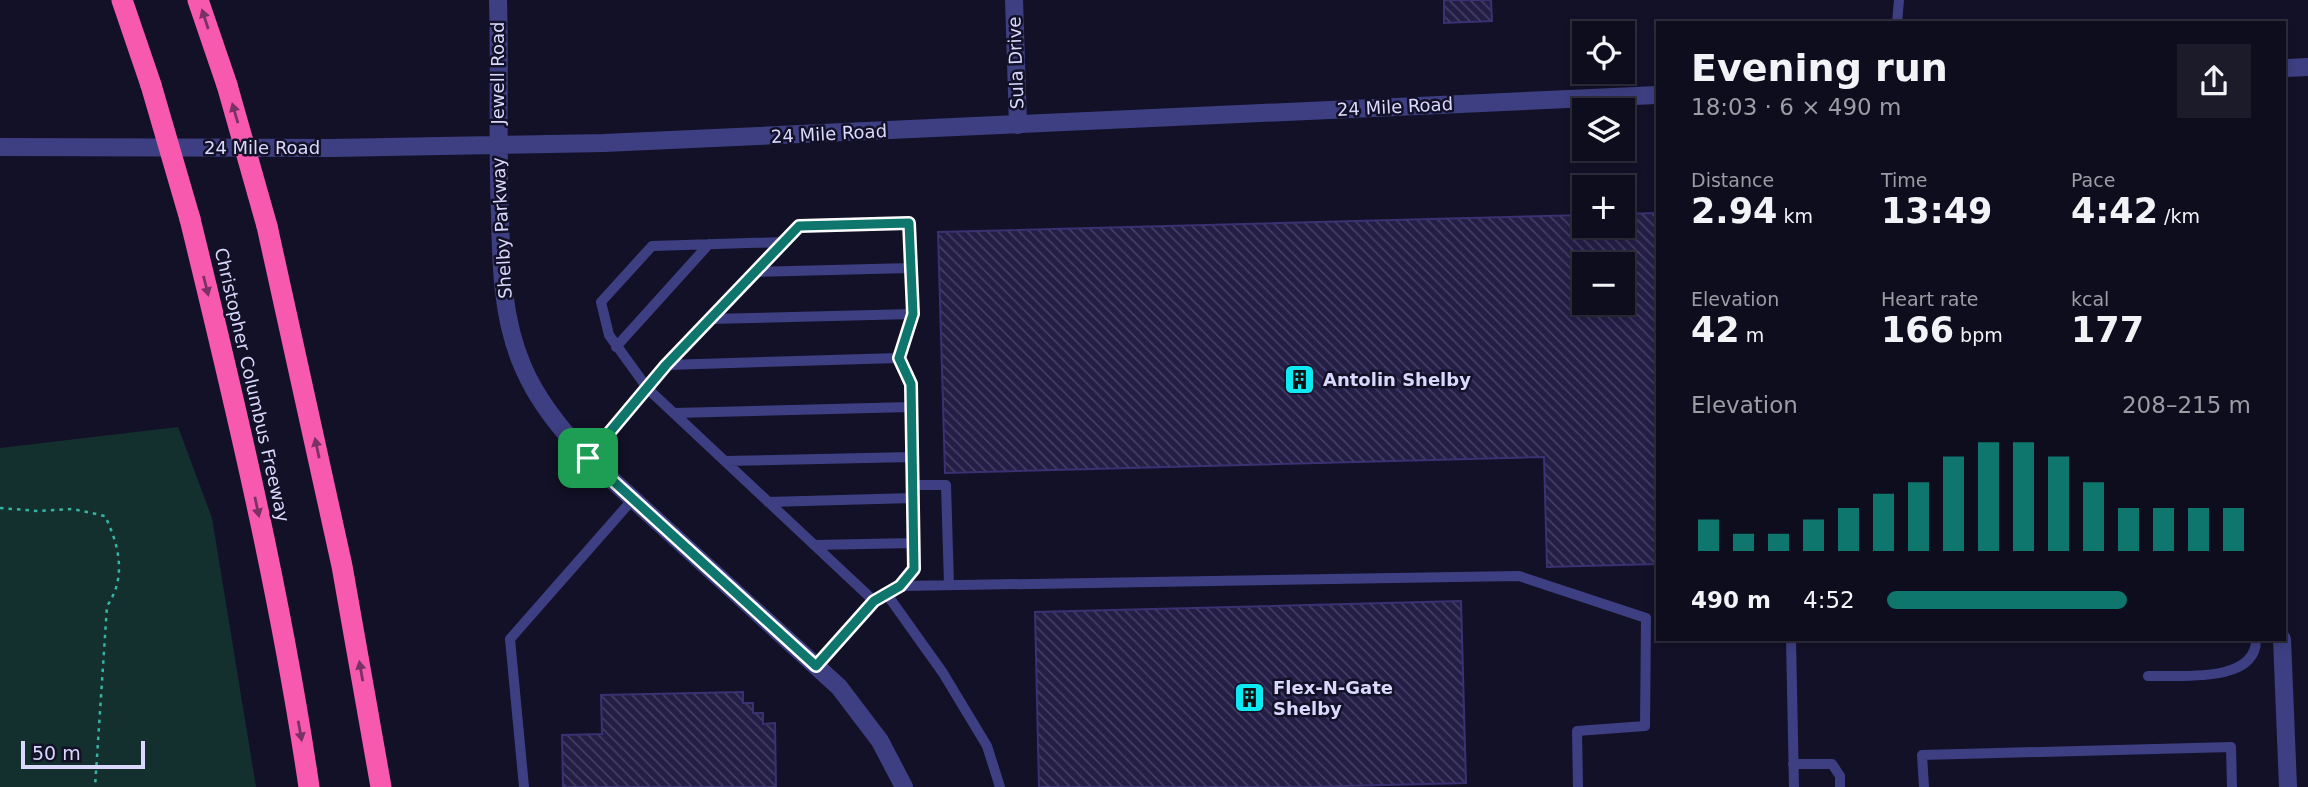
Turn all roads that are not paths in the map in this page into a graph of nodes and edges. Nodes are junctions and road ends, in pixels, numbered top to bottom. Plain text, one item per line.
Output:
1 (122, 0) edge
2 (198, 0) edge
3 (498, 0) edge
4 (1014, 0) edge
5 (1899, 0) edge
6 (1897, 21) edge
7 (2308, 67) edge
8 (2286, 68) edge
9 (1656, 95) edge
10 (1018, 125) junction
11 (498, 145) junction
12 (0, 146) edge
13 (783, 242) junction
14 (709, 244) junction
15 (911, 268) junction
16 (755, 272) junction
17 (913, 314) junction
18 (710, 319) junction
19 (617, 347) junction
20 (899, 358) junction
21 (666, 365) junction
22 (648, 389) junction
23 (911, 407) junction
24 (674, 413) junction
25 (912, 457) junction
26 (588, 458) junction
27 (725, 461) junction
28 (913, 485) junction
29 (913, 498) junction
30 (633, 499) junction
31 (768, 502) junction
32 (913, 543) junction
33 (814, 545) junction
34 (949, 585) junction
35 (900, 586) junction
36 (886, 593) junction
37 (874, 601) junction
38 (1791, 641) edge
39 (2256, 641) edge
40 (2282, 641) edge
41 (816, 666) junction
42 (2148, 676) dead end
43 (1793, 764) junction
44 (309, 787) edge
45 (382, 787) edge
46 (524, 787) edge
47 (904, 787) edge
48 (1000, 787) edge
49 (1578, 787) edge
50 (1794, 787) edge
51 (1840, 787) edge
52 (1924, 787) edge
53 (2232, 787) edge
54 (2288, 787) edge

1 -> 44 highway, Christopher Columbus Freeway, bridge
45 -> 2 highway, bridge
3 - 11 street, Jewell Road
4 - 10 street, Sula Drive
5 - 6 lane
7 - 8 street
9 - 10 street, 24 Mile Road
10 - 11 street, 24 Mile Road
11 - 12 street, 24 Mile Road
11 - 26 street, Shelby Parkway
13 - 14 lane
13 - 15 lane
13 - 16 lane
14 - 19 lane
14 - 19 lane
15 - 16 lane
15 - 17 lane
16 - 18 lane
17 - 18 lane
17 - 20 lane
18 - 21 lane
19 - 22 lane
20 - 21 lane
20 - 23 lane
21 - 22 lane
22 - 24 lane
22 - 26 lane
23 - 24 lane
23 - 25 lane
24 - 27 lane
25 - 27 lane
25 - 28 lane
26 - 30 street, Shelby Parkway
27 - 31 lane
28 - 29 lane
28 - 34 lane
29 - 31 lane
29 - 32 lane
30 - 41 street, Shelby Parkway
30 - 46 lane
31 - 33 lane
32 - 33 lane
32 - 35 lane
33 - 37 lane
34 - 35 lane
34 - 49 lane
35 - 36 lane
36 - 37 lane
36 - 48 lane
37 - 41 lane
38 - 43 lane
39 - 42 lane
40 - 54 street
41 - 47 street, Shelby Parkway
43 - 50 lane
43 - 51 lane
52 - 53 lane

